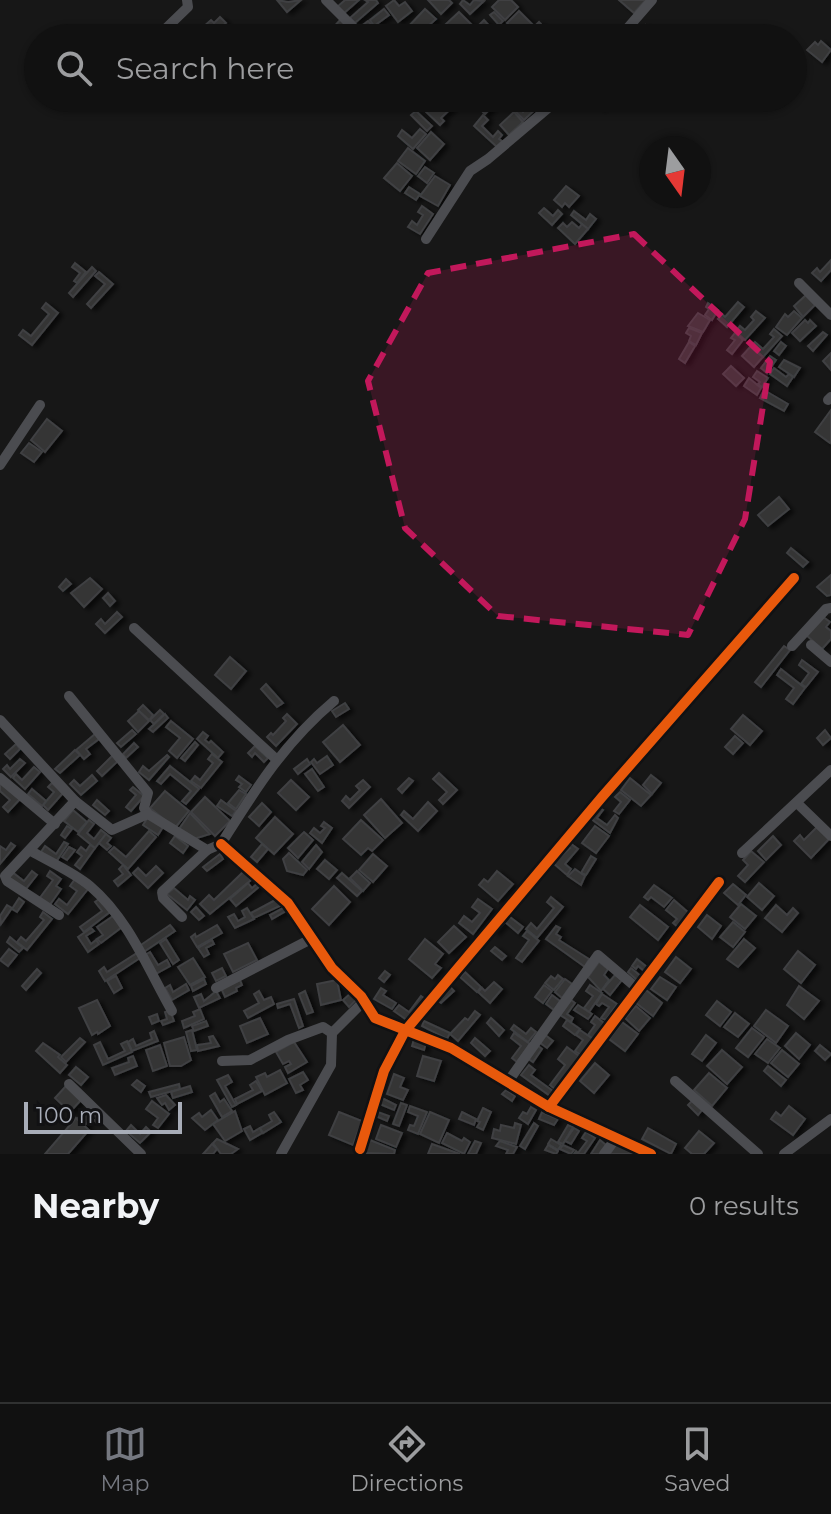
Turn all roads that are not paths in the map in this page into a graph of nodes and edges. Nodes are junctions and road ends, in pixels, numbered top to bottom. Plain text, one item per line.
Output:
1 (187, 0) edge
2 (326, 0) edge
3 (652, 0) edge
4 (170, 24) edge
5 (350, 24) edge
6 (631, 24) edge
7 (543, 112) edge
8 (426, 239) dead end
9 (799, 283) dead end
10 (831, 315) edge
11 (40, 405) dead end
12 (0, 465) edge
13 (794, 578) dead end
14 (831, 608) edge
15 (134, 628) dead end
16 (811, 645) dead end
17 (792, 646) dead end
18 (831, 662) edge
19 (69, 696) dead end
20 (334, 701) dead end
21 (0, 720) edge
22 (277, 760) junction
23 (831, 770) edge
24 (0, 778) edge
25 (75, 801) junction
26 (797, 803) junction
27 (148, 814) junction
28 (55, 824) junction
29 (828, 828) edge
30 (221, 844) junction
31 (207, 850) junction
32 (31, 851) junction
33 (742, 853) dead end
34 (719, 882) dead end
35 (59, 915) dead end
36 (182, 917) dead end
37 (311, 939) junction
38 (216, 988) dead end
39 (638, 989) junction
40 (364, 1001) junction
41 (172, 1011) dead end
42 (405, 1031) junction
43 (332, 1033) junction
44 (222, 1061) dead end
45 (675, 1081) dead end
46 (507, 1083) junction
47 (69, 1084) dead end
48 (549, 1107) junction
49 (831, 1119) edge
50 (617, 1137) junction
51 (360, 1149) dead end
52 (141, 1154) edge
53 (281, 1154) edge
54 (604, 1154) edge
55 (651, 1154) edge
56 (758, 1154) edge
57 (784, 1154) edge

1 - 4 street
2 - 5 street
3 - 6 street
7 - 8 street
9 - 10 street
11 - 12 street
13 - 42 street
14 - 17 street
15 - 22 street
16 - 18 street
19 - 27 street
20 - 22 street
21 - 25 street
22 - 30 street
23 - 26 street
24 - 28 street
25 - 27 street
25 - 28 street
26 - 29 street
26 - 33 street
27 - 31 street
28 - 32 street
30 - 31 street
30 - 37 street
31 - 36 street
32 - 35 street
32 - 41 street
34 - 39 street
37 - 38 street
37 - 40 street
39 - 46 street
39 - 48 street
40 - 42 street
40 - 43 street
42 - 46 street
42 - 51 street
43 - 44 street
43 - 53 street
45 - 56 street
46 - 48 street
47 - 52 street
48 - 50 street
49 - 57 street
50 - 54 street
50 - 55 street

